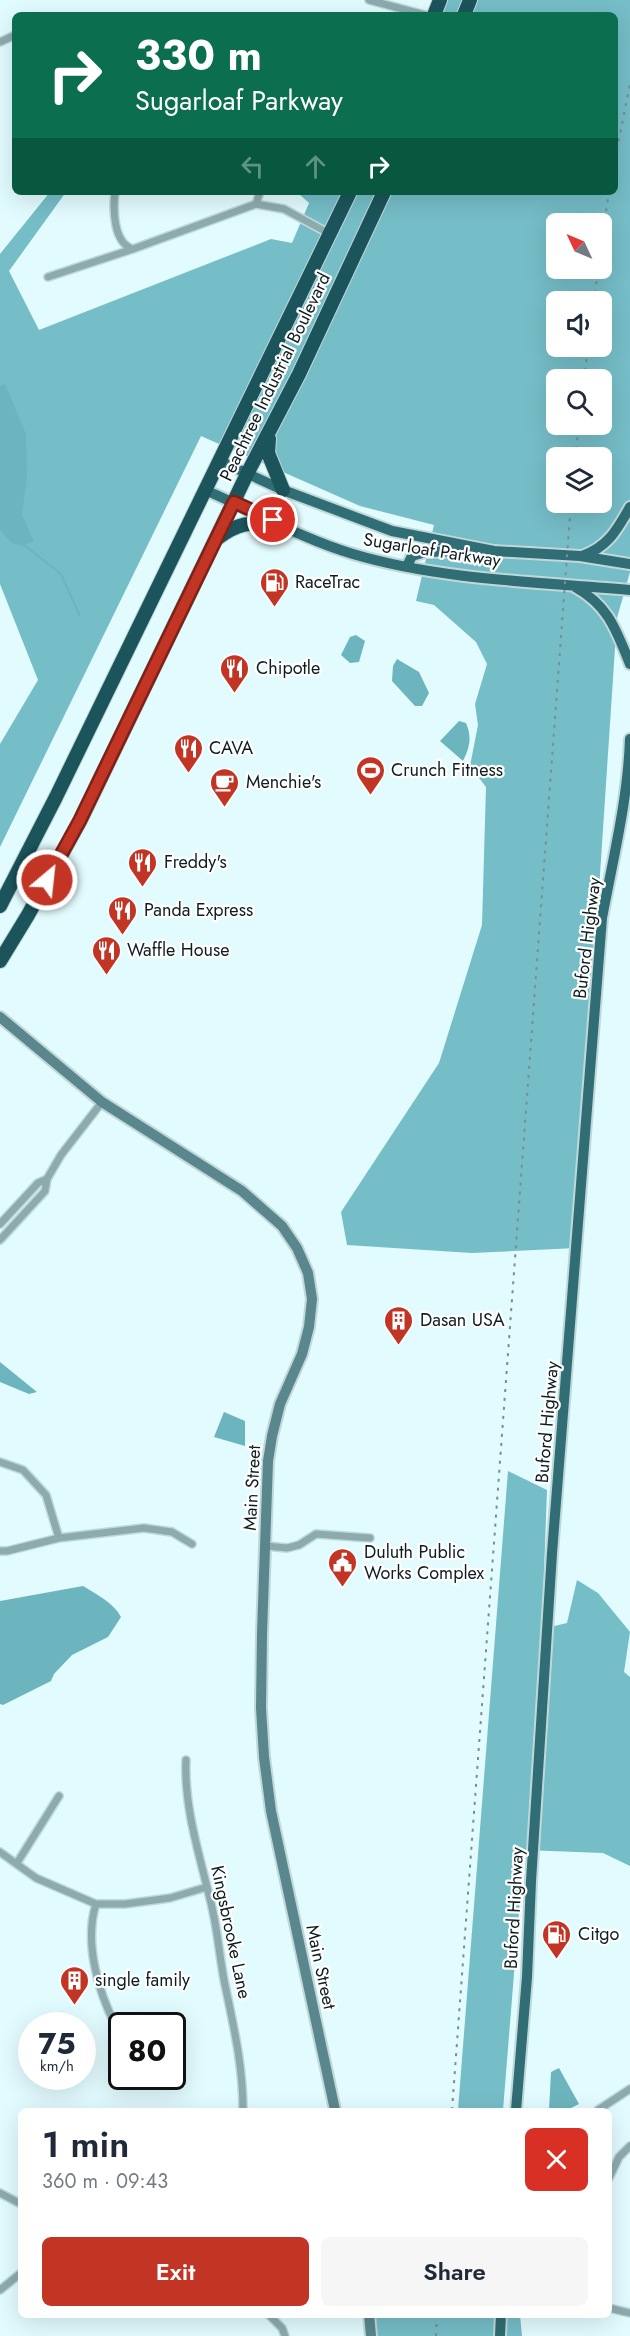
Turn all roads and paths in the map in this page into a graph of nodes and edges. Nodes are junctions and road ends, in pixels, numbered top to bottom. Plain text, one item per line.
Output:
1 (369, 0) edge
2 (414, 12) edge
3 (115, 195) edge
4 (259, 195) edge
5 (349, 195) edge
6 (383, 195) edge
7 (256, 204) junction
8 (330, 234) junction
9 (133, 249) junction
10 (48, 277) dead end
11 (269, 433) junction
12 (220, 461) junction
13 (247, 474) junction
14 (205, 490) junction
15 (283, 490) junction
16 (234, 502) junction
17 (630, 507) edge
18 (279, 523) junction
19 (217, 539) junction
20 (494, 551) junction
21 (580, 556) junction
22 (630, 564) edge
23 (407, 566) junction
24 (569, 584) junction
25 (630, 590) edge
26 (630, 664) edge
27 (630, 739) edge
28 (0, 906) edge
29 (0, 961) edge
30 (0, 1017) edge
31 (102, 1102) junction
32 (47, 1179) junction
33 (0, 1224) edge
34 (0, 1240) edge
35 (0, 1462) edge
36 (59, 1538) junction
37 (370, 1538) dead end
38 (192, 1544) dead end
39 (266, 1546) junction
40 (0, 1551) edge
41 (186, 1760) dead end
42 (59, 1796) dead end
43 (0, 1852) edge
44 (17, 1863) junction
45 (207, 1887) junction
46 (96, 1904) junction
47 (109, 2012) edge
48 (630, 2089) edge
49 (243, 2108) edge
50 (335, 2108) edge
51 (516, 2108) edge
52 (601, 2108) edge
53 (630, 2146) edge
54 (612, 2172) edge
55 (0, 2193) edge
56 (18, 2202) edge
57 (18, 2276) edge
58 (0, 2290) edge
59 (612, 2309) edge
60 (630, 2313) edge
61 (272, 2318) edge
62 (369, 2318) edge
63 (501, 2318) edge
64 (285, 2336) edge
65 (371, 2336) edge
66 (500, 2336) edge

1 - 2 street
3 - 9 street
4 - 7 street
5 - 8 highway, Peachtree Industrial Boulevard
6 - 11 highway, Peachtree Industrial Boulevard
7 - 8 street
7 - 9 street
8 - 12 highway, Peachtree Industrial Boulevard
9 - 10 street
11 - 13 highway, Peachtree Industrial Boulevard
11 - 15 highway
12 - 13 main road, Sugarloaf Parkway
12 - 14 highway, Peachtree Industrial Boulevard
13 - 15 main road, Sugarloaf Parkway
13 - 16 highway, Peachtree Industrial Boulevard
14 - 16 main road, Sugarloaf Parkway
14 - 28 highway, Peachtree Industrial Boulevard
15 - 20 main road, Sugarloaf Parkway
16 - 18 main road, Sugarloaf Parkway
16 - 19 highway, Peachtree Industrial Boulevard
17 - 21 main road
18 - 19 highway
18 - 23 main road, Sugarloaf Parkway
19 - 29 highway, Peachtree Industrial Boulevard
20 - 21 main road, Sugarloaf Parkway
20 - 23 main road
21 - 22 main road, Sugarloaf Parkway
23 - 24 main road, Sugarloaf Parkway
24 - 25 main road, Sugarloaf Parkway
24 - 26 main road
27 - 51 main road, Buford Highway
30 - 31 street, Main Street
31 - 32 street
31 - 39 street, Main Street
32 - 33 street
32 - 34 street
35 - 36 street
36 - 38 street
36 - 40 street
37 - 39 street
39 - 50 street, Main Street
41 - 45 street, Kingsbrooke Lane
42 - 44 street
43 - 44 street
44 - 46 street
45 - 46 street
45 - 49 street, Kingsbrooke Lane
46 - 47 street
48 - 52 street
53 - 54 street
55 - 56 street
57 - 58 street
59 - 60 street
61 - 64 street
62 - 65 street
63 - 66 main road

